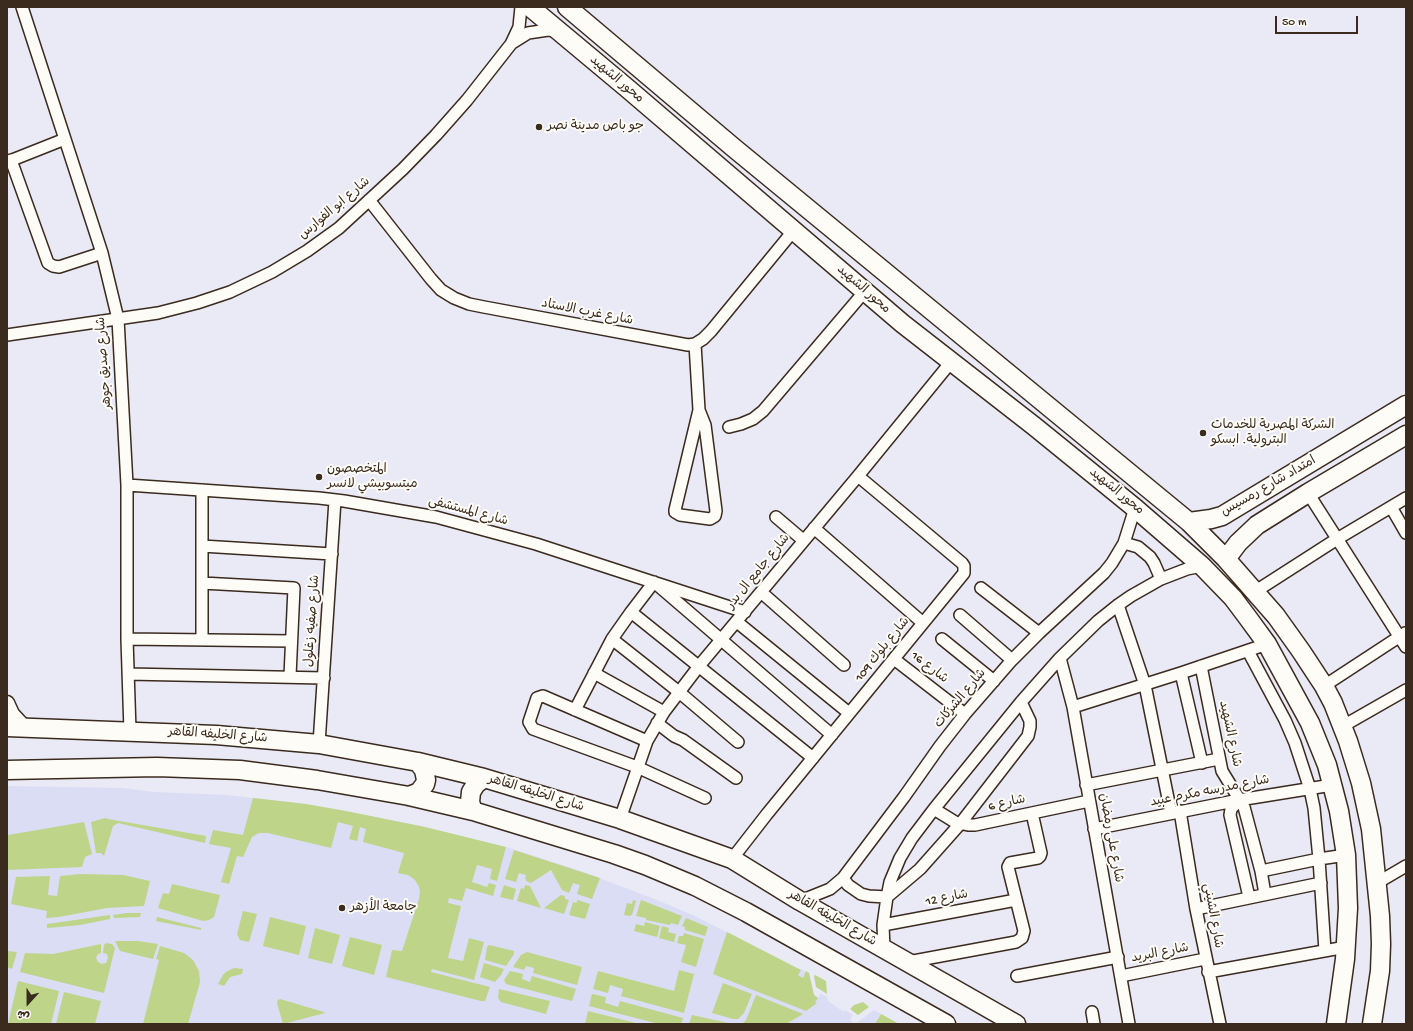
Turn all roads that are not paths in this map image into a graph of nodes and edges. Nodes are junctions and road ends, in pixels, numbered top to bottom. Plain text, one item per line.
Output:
1 (22, 7) edge
2 (521, 7) edge
3 (530, 7) edge
4 (567, 7) edge
5 (557, 31) junction
6 (511, 44) junction
7 (65, 139) junction
8 (9, 161) edge
9 (369, 200) junction
10 (794, 230) junction
11 (102, 253) junction
12 (865, 291) junction
13 (925, 305) junction
14 (118, 319) junction
15 (946, 322) junction
16 (903, 324) junction
17 (7, 335) edge
18 (695, 344) junction
19 (931, 347) junction
20 (951, 362) junction
21 (1406, 405) edge
22 (699, 410) junction
23 (729, 427) dead end
24 (1406, 435) edge
25 (858, 476) junction
26 (127, 485) junction
27 (202, 490) junction
28 (1267, 490) junction
29 (1308, 493) junction
30 (1406, 498) edge
31 (335, 500) junction
32 (1391, 507) junction
33 (1135, 508) junction
34 (1279, 511) junction
35 (776, 518) dead end
36 (1189, 522) junction
37 (814, 528) junction
38 (1406, 533) edge
39 (1337, 539) junction
40 (804, 540) junction
41 (1124, 542) junction
42 (202, 546) junction
43 (332, 554) junction
44 (1226, 559) junction
45 (1202, 566) junction
46 (1161, 579) junction
47 (654, 582) junction
48 (202, 583) junction
49 (981, 588) dead end
50 (1256, 591) junction
51 (761, 592) junction
52 (1118, 605) junction
53 (631, 612) junction
54 (745, 612) junction
55 (960, 615) dead end
56 (736, 622) junction
57 (923, 623) junction
58 (1039, 633) junction
59 (1403, 634) edge
60 (126, 639) junction
61 (202, 639) junction
62 (612, 639) junction
63 (942, 639) dead end
64 (720, 640) junction
65 (291, 641) junction
66 (1267, 644) junction
67 (1406, 646) edge
68 (1248, 651) junction
69 (1060, 658) junction
70 (894, 659) junction
71 (1012, 660) junction
72 (844, 665) dead end
73 (699, 666) junction
74 (1201, 666) junction
75 (594, 673) junction
76 (1181, 673) junction
77 (128, 674) junction
78 (290, 676) junction
79 (324, 678) junction
80 (994, 681) junction
81 (1145, 685) junction
82 (1324, 686) junction
83 (1406, 690) edge
84 (679, 692) junction
85 (1021, 702) junction
86 (7, 703) edge
87 (1300, 703) junction
88 (1073, 707) junction
89 (575, 710) junction
90 (664, 712) junction
91 (849, 713) junction
92 (965, 714) junction
93 (657, 723) junction
94 (1343, 726) junction
95 (7, 727) edge
96 (25, 728) junction
97 (130, 731) junction
98 (832, 735) junction
99 (647, 741) junction
100 (738, 742) dead end
101 (320, 744) junction
102 (813, 758) junction
103 (1219, 760) junction
104 (418, 762) junction
105 (1202, 763) junction
106 (637, 767) junction
107 (7, 770) edge
108 (1162, 770) junction
109 (484, 778) junction
110 (736, 778) dead end
111 (1086, 784) junction
112 (1332, 785) junction
113 (1310, 789) junction
114 (409, 796) junction
115 (705, 798) dead end
116 (1239, 800) junction
117 (1089, 801) junction
118 (934, 809) junction
119 (473, 811) junction
120 (1339, 811) junction
121 (1367, 811) junction
122 (1176, 812) junction
123 (1032, 813) junction
124 (620, 819) junction
125 (960, 824) junction
126 (1094, 829) junction
127 (1346, 855) junction
128 (732, 859) junction
129 (1320, 859) junction
130 (1406, 866) edge
131 (1261, 871) junction
132 (843, 878) junction
133 (1321, 883) junction
134 (1377, 883) junction
135 (1265, 894) junction
136 (887, 897) junction
137 (1249, 898) junction
138 (1016, 900) junction
139 (800, 901) junction
140 (1196, 909) junction
141 (883, 925) junction
142 (1346, 947) junction
143 (884, 949) junction
144 (1326, 951) junction
145 (1118, 957) junction
146 (1206, 960) junction
147 (907, 962) junction
148 (1208, 972) junction
149 (1017, 976) dead end
150 (1121, 976) junction
151 (1092, 1012) dead end
152 (995, 1018) edge
153 (946, 1024) edge
154 (1016, 1024) edge
155 (1094, 1024) edge
156 (1129, 1024) edge
157 (1220, 1024) edge
158 (1336, 1024) edge
159 (1372, 1024) edge

1 - 7 street, شارع صديق جوهر
2 - 6 street, شارع ابو الفوارس
3 - 5 main road, محور الشهيد
4 - 13 main road, محور الشهيد
5 - 6 street, شارع ابو الفوارس
5 - 10 main road, محور الشهيد
6 - 9 street, شارع ابو الفوارس
7 - 8 street
7 - 11 street, شارع صديق جوهر
8 - 11 street
9 - 14 street, شارع ابو الفوارس
9 - 18 street, شارع غرب الاستاد
10 - 12 main road, محور الشهيد
10 - 18 street
11 - 14 street, شارع صديق جوهر
12 - 16 main road, محور الشهيد
12 - 23 street
13 - 15 main road, محور الشهيد
13 - 16 main road
14 - 17 street, شارع ابو الفوارس
14 - 26 street, شارع صديق جوهر
15 - 19 main road
15 - 36 main road, محور الشهيد
16 - 19 main road, محور الشهيد
18 - 22 street
19 - 20 main road, محور الشهيد
20 - 25 street, شارع جامع ال بدر
20 - 33 main road, محور الشهيد
21 - 28 main road, امتداد شارع رمسيس
22 - 22 street
24 - 29 main road, امتداد شارع رمسيس
25 - 37 street, شارع جامع ال بدر
25 - 57 street, شارع بلوك 109
26 - 27 street, شارع المستشفى
26 - 60 street, شارع صديق جوهر
27 - 31 street, شارع المستشفى
27 - 42 street
28 - 34 main road
28 - 36 main road, امتداد شارع رمسيس
29 - 34 main road, امتداد شارع رمسيس
29 - 39 street
30 - 32 street
31 - 43 street, شارع صفيه زغلول
31 - 47 street, شارع المستشفى
32 - 38 street
32 - 39 street
33 - 41 street, شارع الشركات
33 - 45 main road, محور الشهيد
34 - 44 main road, امتداد شارع رمسيس
35 - 40 street
36 - 44 main road, محور الشهيد
37 - 40 street, شارع جامع ال بدر
37 - 57 street
39 - 50 street
39 - 59 street
40 - 51 street, شارع جامع ال بدر
41 - 46 street
41 - 58 street, شارع الشركات
42 - 43 street
42 - 48 street
43 - 79 street, شارع صفيه زغلول
44 - 50 main road, محور الشهيد
45 - 46 street
45 - 66 main road, محور الشهيد
46 - 52 street
47 - 53 street
47 - 54 street, شارع المستشفى
47 - 64 street
48 - 61 street
48 - 65 street
49 - 58 street
50 - 82 main road, محور الشهيد
51 - 54 street, شارع جامع ال بدر
51 - 72 street
52 - 69 street
52 - 81 street, شارع الشيني
53 - 62 street
53 - 73 street
54 - 56 street, شارع جامع ال بدر
55 - 71 street
56 - 64 street, شارع جامع ال بدر
56 - 91 street
57 - 70 street, شارع بلوك 109
58 - 71 street, شارع الشركات
59 - 67 street
59 - 82 street
60 - 61 street
60 - 77 street, شارع صديق جوهر
61 - 65 street
62 - 75 street
62 - 84 street
63 - 80 street
64 - 73 street, شارع جامع ال بدر
64 - 98 street
65 - 78 street
66 - 68 street
66 - 87 main road, محور الشهيد
68 - 74 street
68 - 113 street
69 - 85 street
69 - 88 street, شارع على رمضان
70 - 91 street, شارع بلوك 109
70 - 92 street, شارع 16
71 - 80 street, شارع الشركات
73 - 84 street, شارع جامع ال بدر
73 - 102 street
74 - 76 street
74 - 103 street, شارع الشهيد
75 - 89 street
75 - 90 street
76 - 81 street
76 - 105 street
77 - 78 street
77 - 97 street, شارع صديق جوهر
78 - 79 street
79 - 101 street, شارع صفيه زغلول
80 - 92 street, شارع الشركات
81 - 88 street
81 - 108 street, شارع الشيني
82 - 87 main road
82 - 94 main road, محور الشهيد
83 - 94 street
84 - 90 street, شارع جامع ال بدر
84 - 100 street
85 - 118 street
85 - 125 street
86 - 96 street
87 - 112 main road, محور الشهيد
88 - 111 street, شارع على رمضان
89 - 99 street
89 - 106 street
90 - 93 street, شارع جامع ال بدر
91 - 98 street, شارع بلوك 109
92 - 132 street, شارع الشركات
93 - 99 street, شارع جامع ال بدر
93 - 110 street
94 - 121 main road, محور الشهيد
95 - 96 main road, شارع الخليفه القاهر
96 - 97 main road, شارع الخليفه القاهر
97 - 101 main road, شارع الخليفه القاهر
98 - 102 street, شارع بلوك 109
99 - 106 street, شارع جامع ال بدر
101 - 104 main road, شارع الخليفه القاهر
102 - 128 street, شارع بلوك 109
103 - 105 street
103 - 116 street, شارع الشهيد
104 - 109 main road, شارع الخليفه القاهر
104 - 114 main road
105 - 108 street
106 - 115 street
106 - 124 street, شارع جامع ال بدر
107 - 114 main road
108 - 111 street
108 - 122 street, شارع الشيني
109 - 119 main road
109 - 124 main road, شارع الخليفه القاهر
111 - 117 street, شارع على رمضان
112 - 113 street, شارع مدرسه مكرم عبيد
112 - 120 main road, محور الشهيد
113 - 116 street, شارع مدرسه مكرم عبيد
113 - 129 street
114 - 119 main road
116 - 122 street, شارع مدرسه مكرم عبيد
116 - 131 street, شارع الشهيد
116 - 137 street
117 - 123 street, شارع 6
117 - 126 street, شارع على رمضان
118 - 125 street, شارع 6
118 - 136 street
119 - 153 main road
120 - 121 main road
120 - 127 main road, محور الشهيد
121 - 134 main road, محور الشهيد
122 - 126 street, شارع مدرسه مكرم عبيد
122 - 140 street, شارع الشيني
123 - 125 street, شارع 6
123 - 138 street
124 - 128 main road, شارع الخليفه القاهر
125 - 136 street
126 - 145 street, شارع على رمضان
127 - 129 street
127 - 142 main road, محور الشهيد
128 - 139 main road, شارع الخليفه القاهر
129 - 131 street
129 - 133 street
130 - 134 street
131 - 135 street, شارع الشهيد
132 - 136 street
132 - 139 street, شارع الشركات
133 - 135 street
133 - 144 street
134 - 159 main road, محور الشهيد
135 - 137 street
136 - 141 street
137 - 140 street
138 - 141 street, شارع 12
138 - 147 street
139 - 143 main road, شارع الخليفه القاهر
140 - 146 street, شارع الشيني
141 - 143 street
142 - 144 street
142 - 158 main road, محور الشهيد
143 - 147 main road, شارع الخليفه القاهر
144 - 148 street
145 - 149 street
145 - 150 street, شارع على رمضان
146 - 148 street, شارع الشيني
146 - 150 street, شارع البريد
147 - 152 main road, شارع الخليفه القاهر
148 - 157 street, شارع الشيني
150 - 156 street, شارع على رمضان
151 - 155 street
152 - 154 main road, شارع الخليفه القاهر

